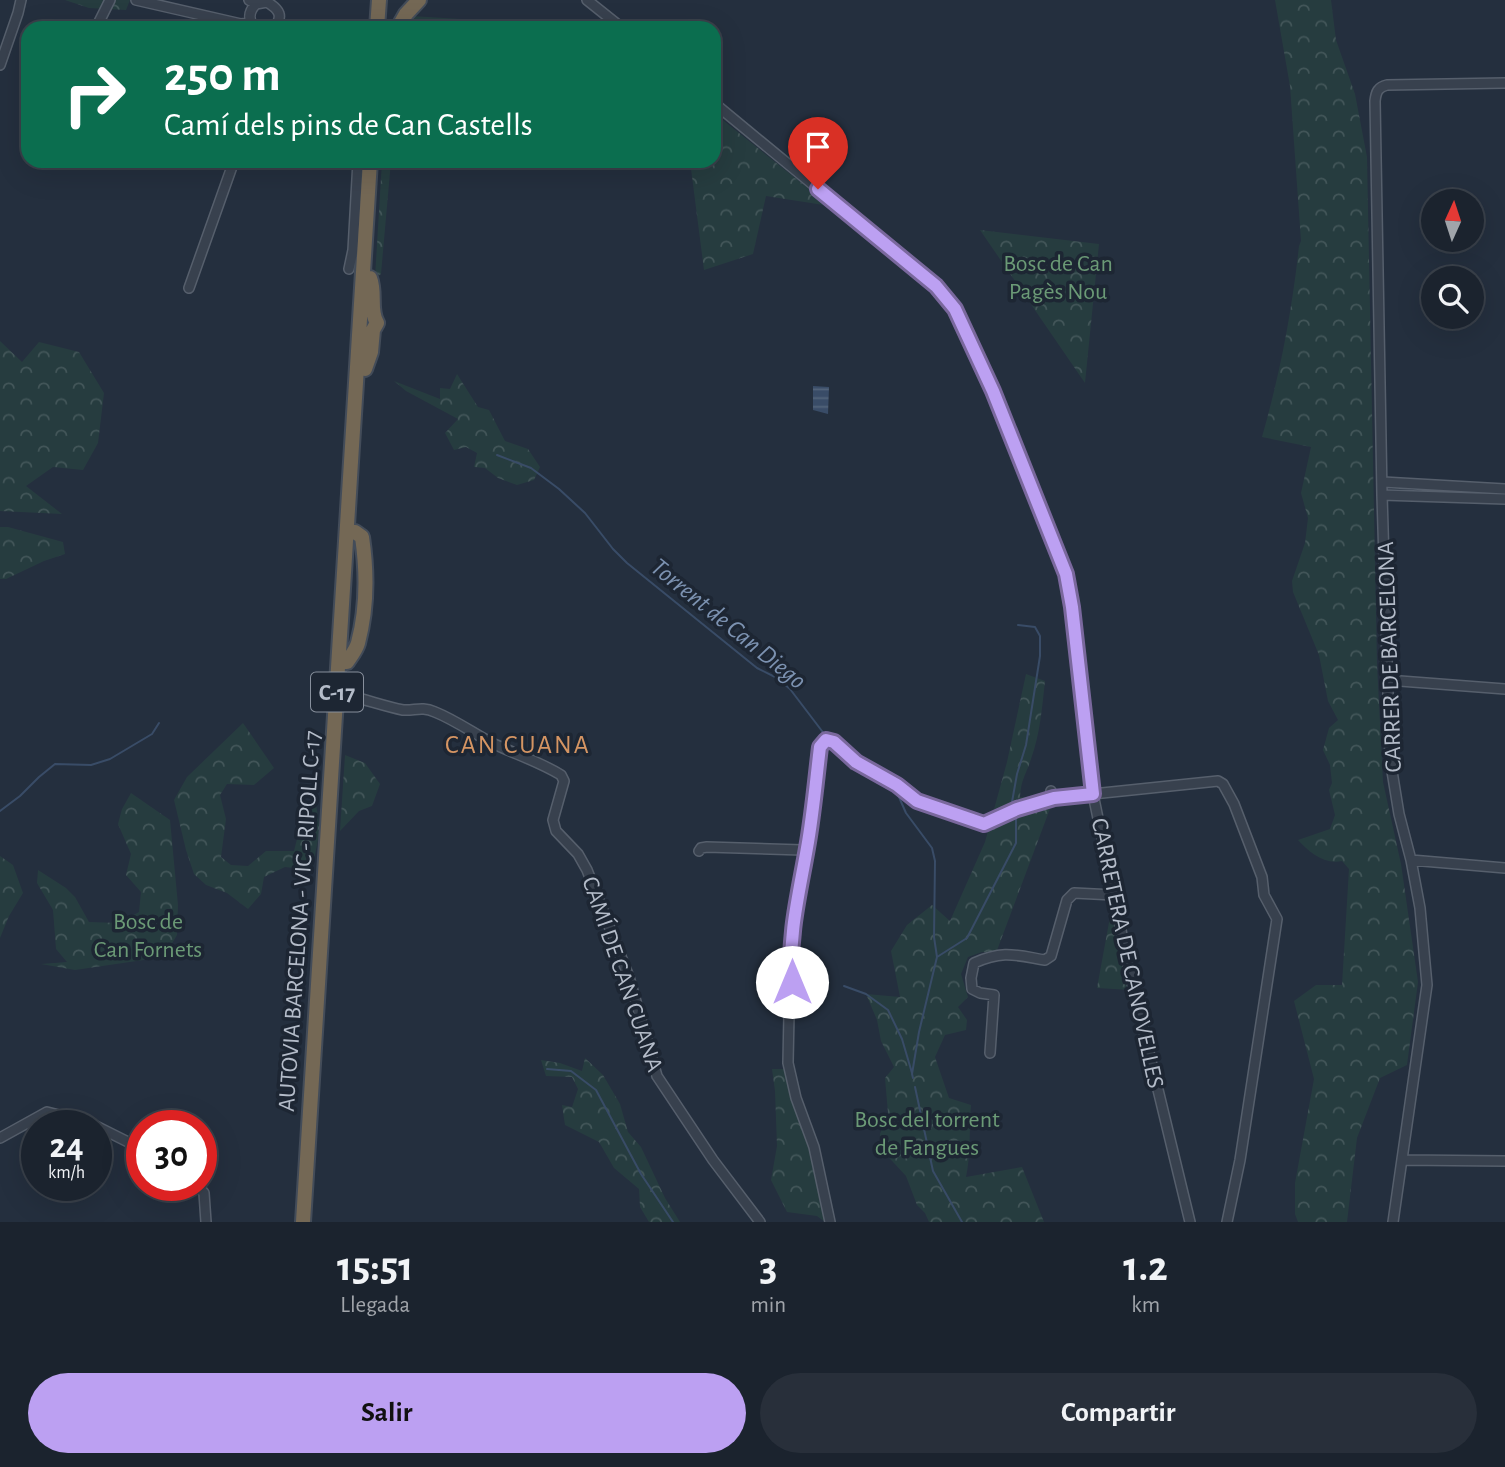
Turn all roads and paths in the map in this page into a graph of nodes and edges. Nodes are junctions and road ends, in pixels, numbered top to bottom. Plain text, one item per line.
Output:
1 (21, 0) edge
2 (110, 0) edge
3 (136, 0) edge
4 (371, 0) edge
5 (379, 0) edge
6 (388, 0) edge
7 (419, 0) edge
8 (587, 0) edge
9 (267, 1) edge
10 (253, 2) edge
11 (100, 21) edge
12 (233, 21) edge
13 (251, 21) edge
14 (279, 21) edge
15 (371, 21) edge
16 (378, 21) edge
17 (387, 21) edge
18 (402, 21) edge
19 (613, 21) edge
20 (0, 65) edge
21 (1505, 83) edge
22 (721, 109) edge
23 (232, 168) edge
24 (358, 168) edge
25 (370, 168) edge
26 (378, 168) edge
27 (349, 269) dead end
28 (189, 288) dead end
29 (1383, 482) junction
30 (1505, 489) edge
31 (1382, 495) junction
32 (1505, 499) edge
33 (1387, 680) junction
34 (1505, 689) edge
35 (345, 695) junction
36 (1093, 794) junction
37 (807, 848) junction
38 (699, 851) dead end
39 (1411, 860) junction
40 (1505, 868) edge
41 (1114, 895) junction
42 (990, 1052) dead end
43 (21, 1126) edge
44 (0, 1138) edge
45 (1402, 1160) junction
46 (1505, 1161) edge
47 (205, 1201) edge
48 (206, 1222) edge
49 (303, 1222) edge
50 (311, 1222) edge
51 (760, 1222) edge
52 (830, 1222) edge
53 (1190, 1222) edge
54 (1227, 1222) edge
55 (1393, 1222) edge

1 - 20 street
2 - 11 street
3 - 12 street
4 - 15 highway
5 - 16 highway
6 - 17 highway
7 - 18 highway
8 - 19 street
9 - 10 street
9 - 14 street
10 - 13 street
21 - 29 street, CARRER DE BARCELONA
22 - 36 street, CARRETERA DE CANOVELLES
23 - 28 street
24 - 27 street
25 - 49 highway, AUTOVIA BARCELONA - VIC - RIPOLL C-17 / C-17
26 - 35 highway, AUTOVIA BARCELONA - VIC - RIPOLL C-17 / C-17
29 - 30 street
29 - 31 street, CARRER DE BARCELONA
31 - 32 street
31 - 33 street, CARRER DE BARCELONA
33 - 34 street
33 - 39 street, CARRER DE BARCELONA
35 - 50 highway, AUTOVIA BARCELONA - VIC - RIPOLL C-17 / C-17
35 - 51 street, CAMÍ DE CAN CUANA
36 - 37 street
36 - 41 street, CARRETERA DE CANOVELLES
36 - 54 street
37 - 38 street
37 - 52 street
39 - 40 street
39 - 45 street, CARRER DE BARCELONA
41 - 42 street
41 - 53 street, CARRETERA DE CANOVELLES
43 - 44 street
45 - 46 street
45 - 55 street, CARRER DE BARCELONA
47 - 48 street

